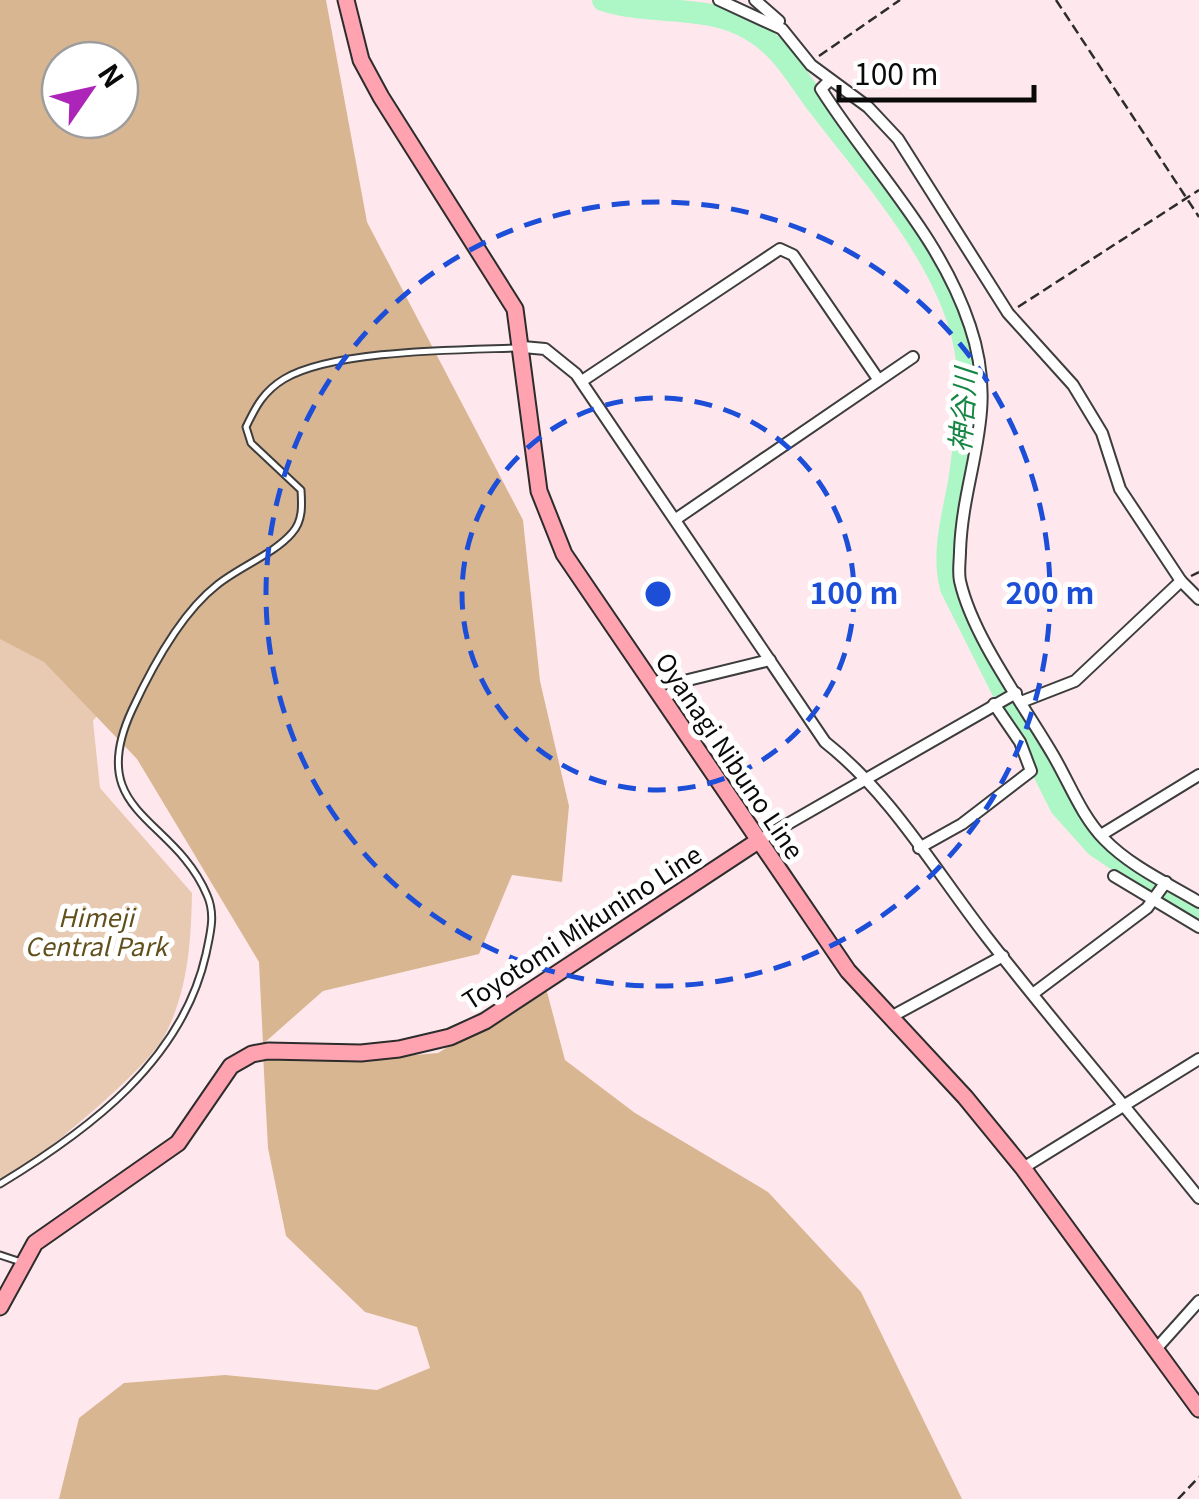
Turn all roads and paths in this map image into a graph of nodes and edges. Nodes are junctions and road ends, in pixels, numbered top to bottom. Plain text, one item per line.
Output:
1 (346, 0) edge
2 (755, 0) edge
3 (900, 0) edge
4 (1056, 0) edge
5 (724, 1) edge
6 (776, 26) junction
7 (811, 64) junction
8 (830, 81) junction
9 (1199, 190) edge
10 (1186, 198) junction
11 (1199, 217) edge
12 (1008, 313) junction
13 (523, 348) junction
14 (913, 357) dead end
15 (878, 379) junction
16 (582, 381) junction
17 (676, 519) junction
18 (1181, 582) junction
19 (1199, 598) edge
20 (770, 660) junction
21 (1017, 697) junction
22 (665, 700) junction
23 (996, 703) junction
24 (1199, 776) edge
25 (865, 779) junction
26 (1101, 835) junction
27 (758, 842) junction
28 (919, 848) junction
29 (1114, 876) dead end
30 (1161, 891) junction
31 (1199, 902) edge
32 (1199, 927) edge
33 (1003, 956) junction
34 (1034, 993) junction
35 (888, 1018) junction
36 (1199, 1059) edge
37 (1127, 1107) junction
38 (1023, 1168) junction
39 (0, 1184) edge
40 (1199, 1198) edge
41 (0, 1255) edge
42 (24, 1263) junction
43 (1199, 1302) edge
44 (0, 1307) edge
45 (1156, 1349) junction
46 (1199, 1409) edge
47 (1199, 1477) edge
48 (1178, 1499) edge

1 - 13 main road, Oyanagi Nibuno Line
2 - 6 street
3 - 7 path
4 - 10 path
5 - 6 street
6 - 7 street
7 - 8 street
8 - 12 street
8 - 21 street
9 - 10 path
10 - 11 path
10 - 12 path
12 - 18 street
13 - 16 street
13 - 22 main road, Oyanagi Nibuno Line
13 - 39 lane
14 - 15 street
15 - 16 street
15 - 17 street
16 - 17 street
17 - 20 street
18 - 19 street
18 - 21 street
20 - 22 street
20 - 25 street
21 - 23 street
21 - 26 street
22 - 27 main road, Oyanagi Nibuno Line
23 - 25 street
23 - 28 street
24 - 26 street
25 - 27 street
25 - 28 street
26 - 30 street
27 - 35 main road, Oyanagi Nibuno Line
27 - 42 main road, Toyotomi Mikunino Line
28 - 33 street
29 - 30 street
30 - 31 street
30 - 32 street
30 - 34 street
33 - 34 street
33 - 35 street
34 - 37 street
35 - 38 main road, Oyanagi Nibuno Line
36 - 37 street
37 - 38 street
37 - 40 street
38 - 45 main road, Oyanagi Nibuno Line
41 - 42 lane
42 - 44 main road, Toyotomi Mikunino Line
43 - 45 street
45 - 46 main road, Oyanagi Nibuno Line
47 - 48 path

